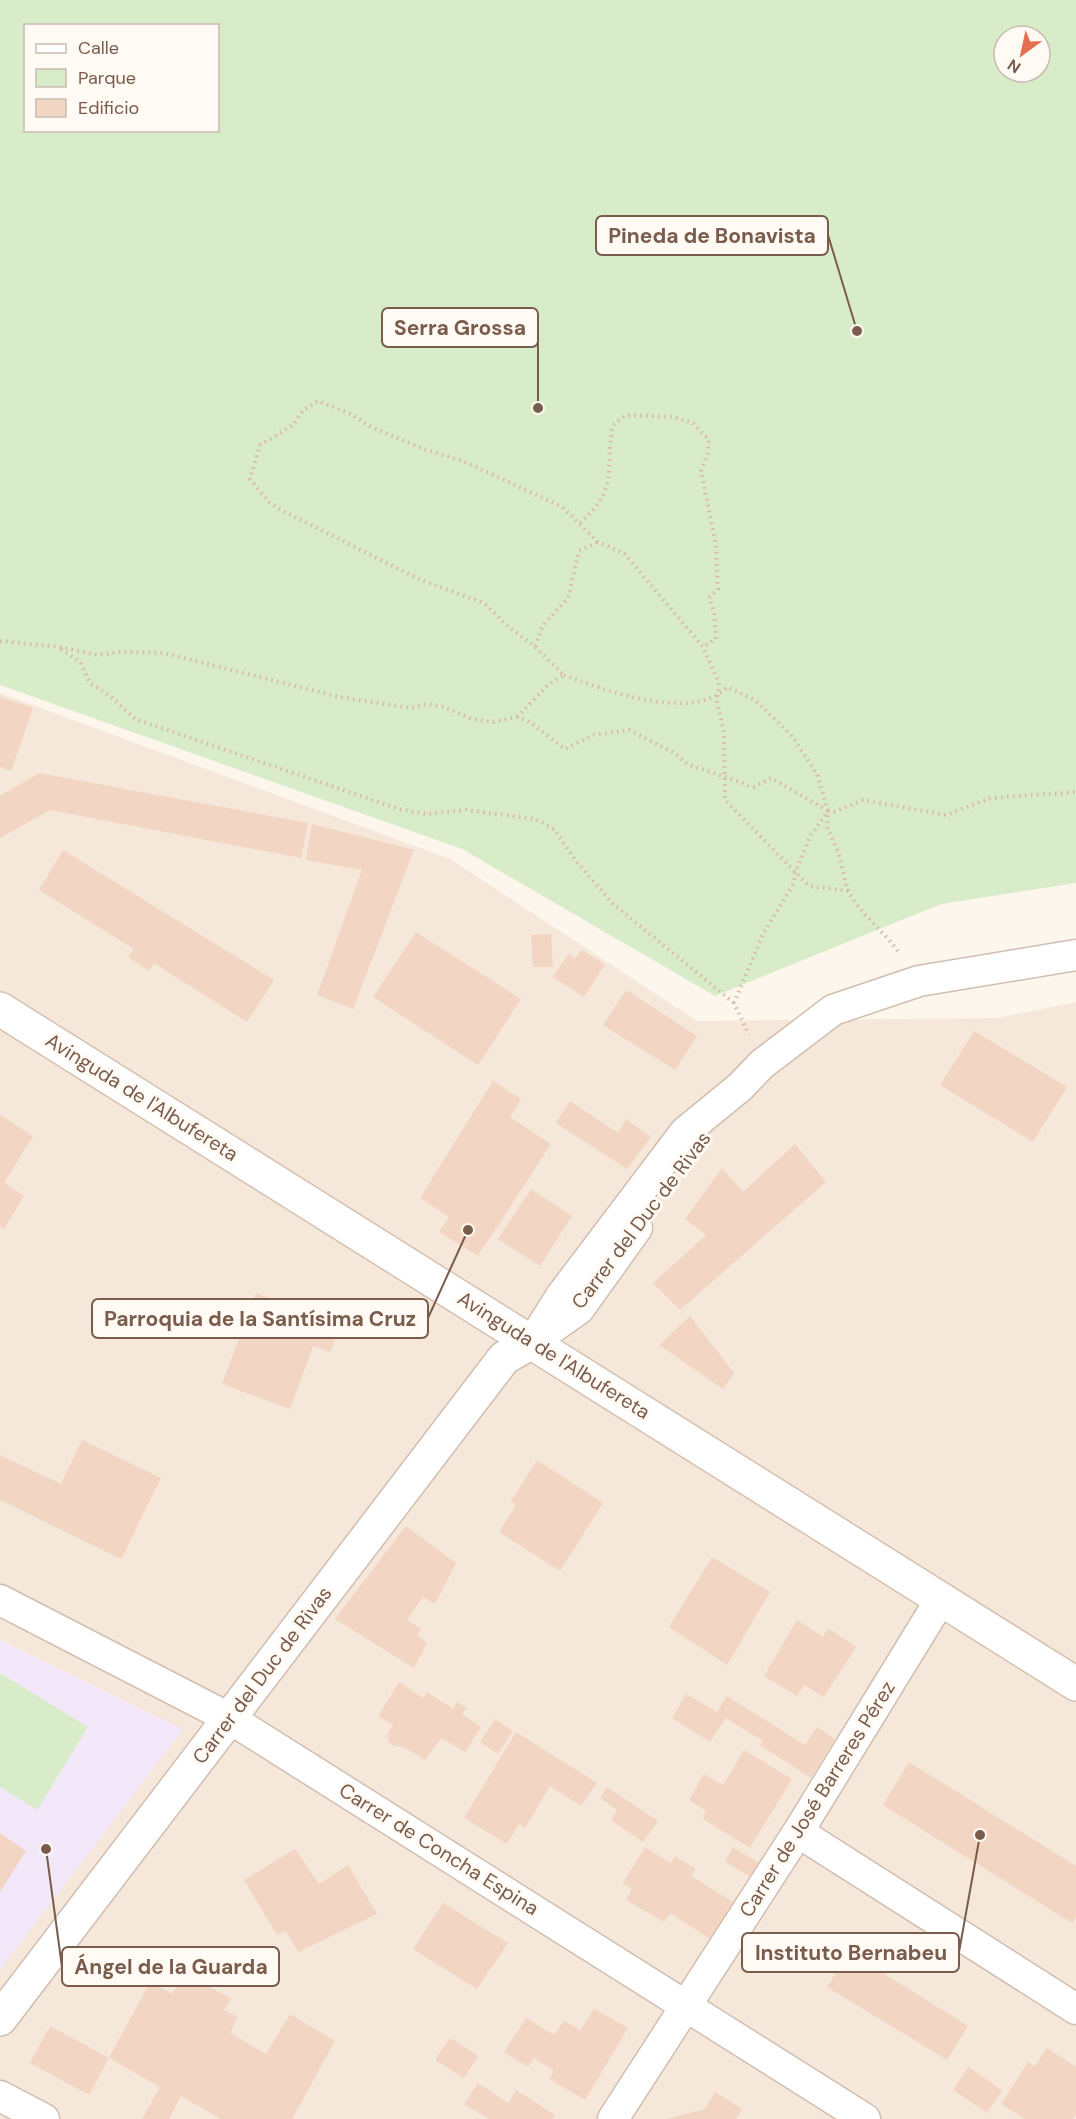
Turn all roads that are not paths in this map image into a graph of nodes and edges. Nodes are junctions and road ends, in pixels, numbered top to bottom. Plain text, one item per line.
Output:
1 (1075, 957) edge
2 (0, 1009) edge
3 (532, 1342) junction
4 (941, 1599) junction
5 (0, 1600) edge
6 (1076, 1684) edge
7 (229, 1718) junction
8 (798, 1832) junction
9 (687, 2004) junction
10 (1076, 2009) edge
11 (0, 2019) edge
12 (0, 2096) edge
13 (44, 2119) edge
14 (612, 2119) edge
15 (865, 2119) edge

1 - 3 street, Carrer del Duc de Rivas
2 - 3 main road, Avinguda de l'Albufereta
3 - 4 main road, Avinguda de l'Albufereta
3 - 7 main road, Carrer del Duc de Rivas
4 - 6 main road, Avinguda de l'Albufereta
4 - 8 street, Carrer de José Barreres Pérez
5 - 7 street, Carrer de Concha Espina
7 - 9 street, Carrer de Concha Espina
7 - 11 main road, Carrer del Duc de Rivas
8 - 9 street, Carrer de José Barreres Pérez
8 - 10 street
9 - 14 street, Carrer de José Barreres Pérez
9 - 15 street, Carrer de Concha Espina
12 - 13 street

